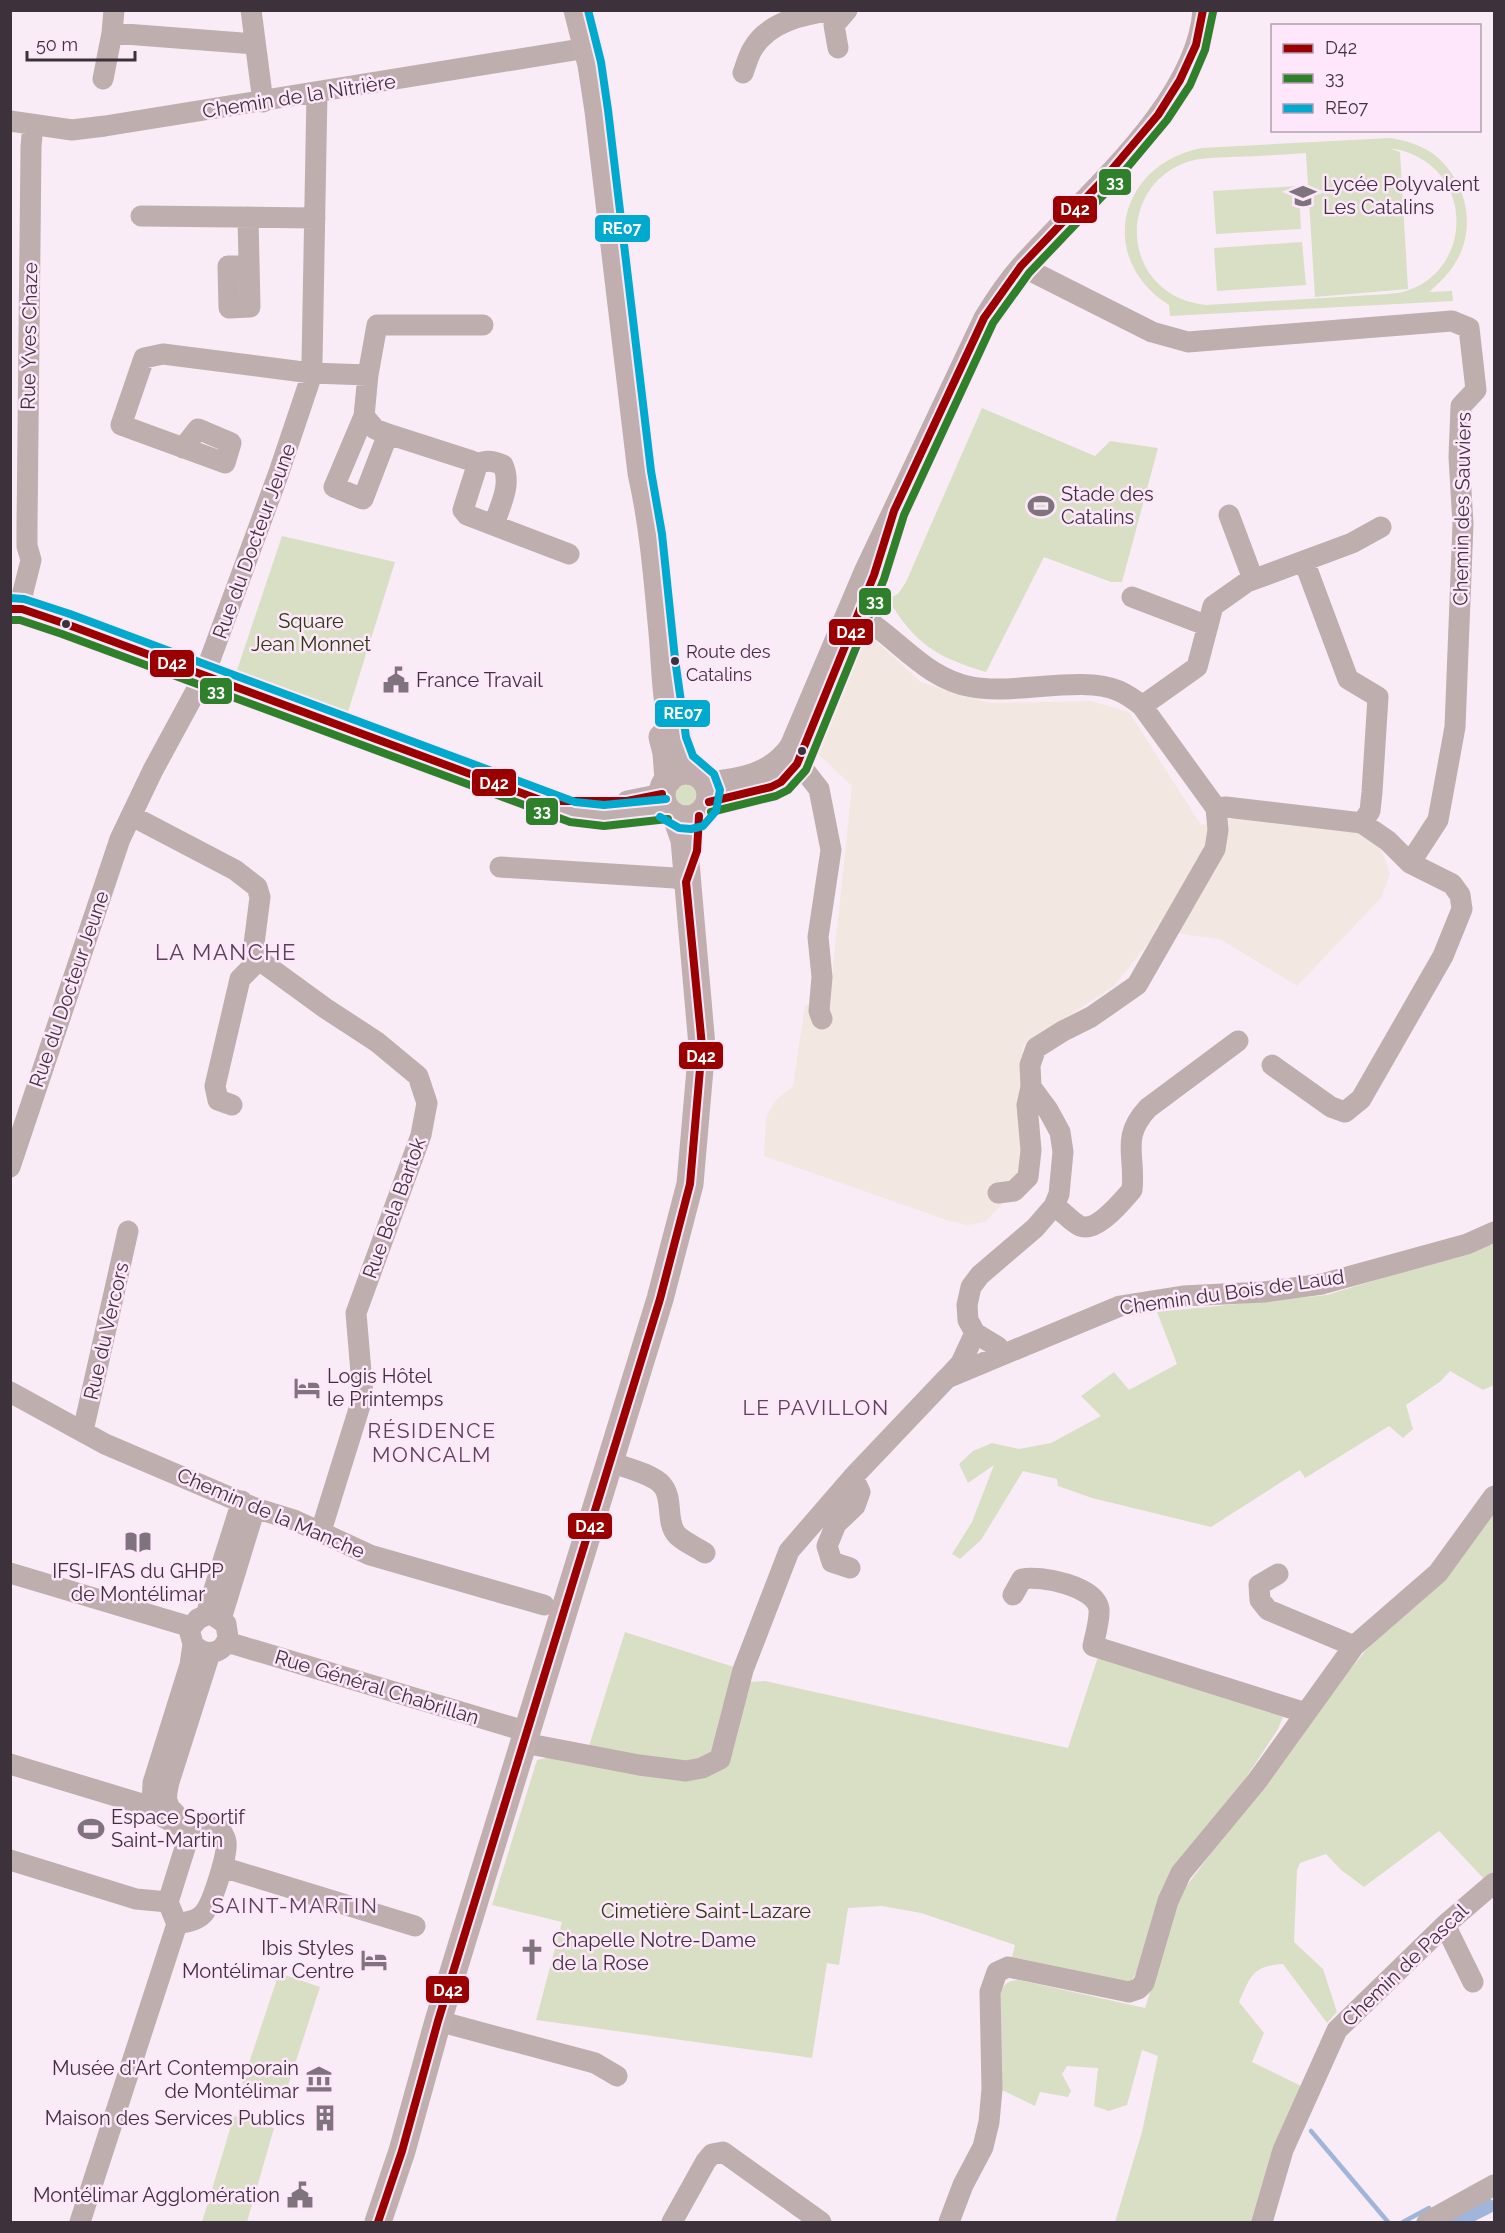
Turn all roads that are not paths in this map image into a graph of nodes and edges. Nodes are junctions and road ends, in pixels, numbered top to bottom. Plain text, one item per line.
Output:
1 (114, 10) edge
2 (251, 10) edge
3 (576, 10) edge
4 (835, 10) edge
5 (847, 10) edge
6 (1203, 10) edge
7 (112, 33) junction
8 (255, 44) junction
9 (587, 48) junction
10 (838, 48) dead end
11 (743, 73) dead end
12 (103, 79) dead end
13 (317, 93) junction
14 (263, 102) junction
15 (10, 121) edge
16 (33, 125) junction
17 (141, 216) dead end
18 (248, 217) junction
19 (315, 218) junction
20 (249, 266) dead end
21 (1021, 266) junction
22 (483, 325) dead end
23 (311, 373) junction
24 (368, 375) junction
25 (363, 416) junction
26 (19, 418) edge
27 (388, 434) junction
28 (183, 448) dead end
29 (474, 465) junction
30 (1227, 515) dead end
31 (494, 525) junction
32 (1381, 527) dead end
33 (27, 546) junction
34 (569, 554) dead end
35 (1304, 561) junction
36 (10, 576) edge
37 (1253, 579) junction
38 (1132, 597) dead end
39 (16, 609) edge
40 (853, 612) junction
41 (1208, 626) junction
42 (204, 676) junction
43 (1142, 706) junction
44 (797, 764) junction
45 (777, 774) junction
46 (819, 789) junction
47 (685, 796) junction
48 (1216, 808) junction
49 (132, 816) junction
50 (1362, 823) junction
51 (1410, 863) junction
52 (500, 867) dead end
53 (686, 882) junction
54 (259, 960) junction
55 (822, 1019) dead end
56 (1238, 1041) dead end
57 (1272, 1065) dead end
58 (1031, 1087) junction
59 (232, 1105) dead end
60 (10, 1167) edge
61 (998, 1193) dead end
62 (1054, 1206) junction
63 (128, 1232) dead end
64 (1494, 1232) edge
65 (975, 1333) junction
66 (1002, 1354) junction
67 (947, 1378) junction
68 (10, 1392) edge
69 (82, 1431) junction
70 (610, 1462) junction
71 (854, 1477) junction
72 (1494, 1496) edge
73 (248, 1505) junction
74 (321, 1531) junction
75 (705, 1553) dead end
76 (850, 1568) dead end
77 (10, 1573) edge
78 (1278, 1574) dead end
79 (1013, 1595) dead end
80 (554, 1608) junction
81 (208, 1633) junction
82 (1353, 1646) junction
83 (1306, 1713) junction
84 (526, 1737) junction
85 (10, 1764) edge
86 (152, 1807) junction
87 (196, 1830) junction
88 (10, 1860) edge
89 (222, 1867) junction
90 (1494, 1883) edge
91 (168, 1902) junction
92 (177, 1924) junction
93 (1445, 1925) junction
94 (416, 1926) dead end
95 (1473, 1982) dead end
96 (438, 2021) junction
97 (617, 2076) dead end
98 (1494, 2185) edge
99 (80, 2223) edge
100 (378, 2223) edge
101 (672, 2223) edge
102 (822, 2223) edge
103 (949, 2223) edge
104 (1262, 2223) edge
105 (1427, 2223) edge

1 - 7 street
2 - 8 street
3 - 9 main road
4 - 11 street
5 - 10 street
6 - 21 street
7 - 8 street
7 - 12 street
8 - 14 street
9 - 13 street, Chemin de la Nitrière
9 - 47 main road
13 - 14 street, Chemin de la Nitrière
13 - 19 street, Rue du Docteur Jeune
14 - 16 street, Chemin de la Nitrière
15 - 16 street, Chemin de la Nitrière
16 - 26 street, Rue Yves Chaze
17 - 18 street
18 - 19 street
18 - 20 street
19 - 23 street, Rue du Docteur Jeune
21 - 40 street
21 - 51 street, Chemin des Sauviers
22 - 24 street
23 - 24 street
23 - 28 street
23 - 42 street, Rue du Docteur Jeune
24 - 25 street
25 - 27 street
25 - 27 street
26 - 33 street, Rue Yves Chaze
27 - 29 street
29 - 31 street
29 - 31 street
30 - 37 street
31 - 34 street
32 - 35 street
33 - 36 street, Rue Yves Chaze
33 - 39 street, Rue Yves Chaze
35 - 37 street
35 - 50 street
37 - 41 street
38 - 41 street
39 - 42 street
40 - 43 street
40 - 44 street
40 - 45 street
41 - 43 street
42 - 47 street
42 - 49 street, Rue du Docteur Jeune
43 - 48 street
44 - 45 street
44 - 46 street
45 - 46 street
45 - 47 street
46 - 55 street
47 - 53 main road
48 - 50 street
48 - 58 street
49 - 54 street
49 - 60 street, Rue du Docteur Jeune
50 - 51 street
51 - 57 street
52 - 53 street
53 - 70 main road
54 - 59 street
54 - 74 street, Rue Bela Bartok
56 - 62 street
58 - 61 street
58 - 62 street
62 - 65 street
63 - 69 street, Rue du Vercors
64 - 66 street, Chemin du Bois de Laud
65 - 66 street
65 - 67 street
66 - 67 street, Chemin du Bois de Laud
67 - 71 street, Chemin du Bois de Laud
68 - 69 street, Chemin de la Manche
69 - 73 street, Chemin de la Manche
70 - 75 street
70 - 80 main road
71 - 76 street
71 - 84 street, Chemin du Bois de Laud
72 - 82 street
73 - 74 street, Chemin de la Manche
73 - 81 street
74 - 80 street, Chemin de la Manche
77 - 81 street, Rue Général Chabrillan
78 - 82 street
79 - 83 street
80 - 84 main road
81 - 84 street, Rue Général Chabrillan
81 - 86 street
81 - 87 street
82 - 83 street
83 - 103 street
84 - 96 main road
85 - 86 street
86 - 87 street
87 - 89 street
87 - 91 street
88 - 91 street
89 - 92 street
89 - 94 street
90 - 93 street, Chemin de Pascal
91 - 92 street
92 - 99 street
93 - 95 street
93 - 104 street, Chemin de Pascal
96 - 97 street
96 - 100 main road
98 - 105 street
101 - 102 street

